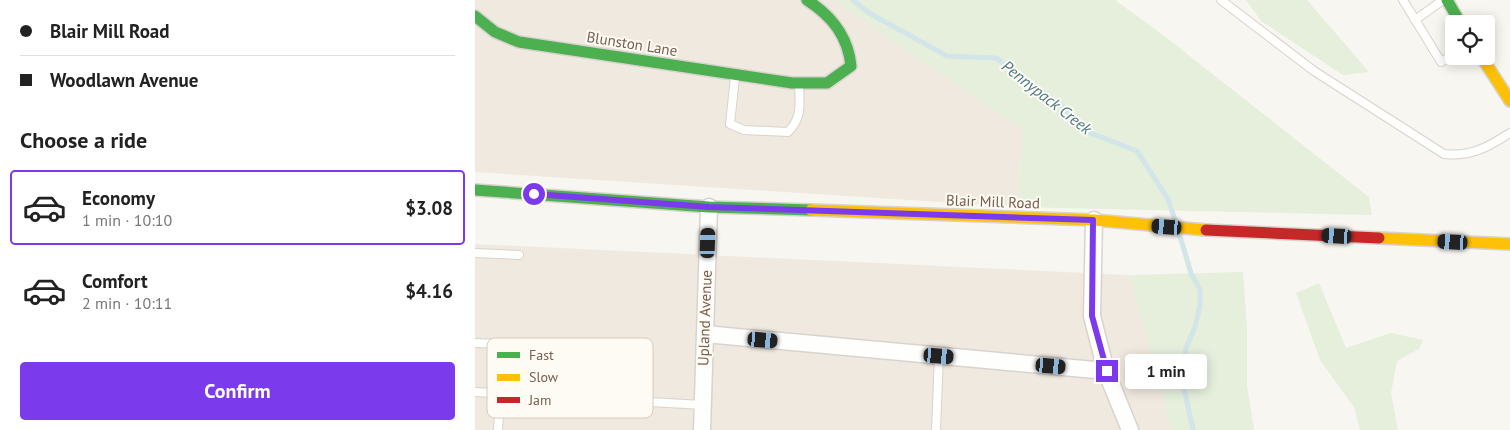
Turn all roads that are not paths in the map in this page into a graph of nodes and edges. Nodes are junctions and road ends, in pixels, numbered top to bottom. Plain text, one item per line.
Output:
1 (807, 0) edge
2 (1221, 0) edge
3 (1403, 0) edge
4 (1445, 0) edge
5 (1455, 15) edge
6 (475, 16) edge
7 (1415, 20) junction
8 (1445, 60) edge
9 (1487, 65) edge
10 (735, 75) junction
11 (795, 83) junction
12 (1510, 101) edge
13 (1510, 133) edge
14 (475, 190) edge
15 (709, 207) junction
16 (1093, 220) junction
17 (1510, 244) edge
18 (475, 253) edge
19 (519, 255) dead end
20 (705, 334) junction
21 (939, 356) junction
22 (1107, 371) junction
23 (653, 402) edge
24 (703, 405) junction
25 (702, 430) edge
26 (936, 430) edge
27 (1130, 430) edge

1 - 11 main road, Blunston Lane
2 - 13 lane
3 - 7 lane
4 - 5 main road
4 - 7 lane
6 - 10 main road, Blunston Lane
7 - 8 lane
9 - 12 main road
10 - 11 main road, Blunston Lane
10 - 11 lane
14 - 15 main road, Blair Mill Road
15 - 16 main road, Blair Mill Road
15 - 20 street, Upland Avenue
16 - 17 main road, Blair Mill Road
16 - 22 street
18 - 19 lane
20 - 21 street
20 - 24 street, Upland Avenue
21 - 22 street
21 - 26 lane
22 - 27 street
23 - 24 lane
24 - 25 street, Upland Avenue

